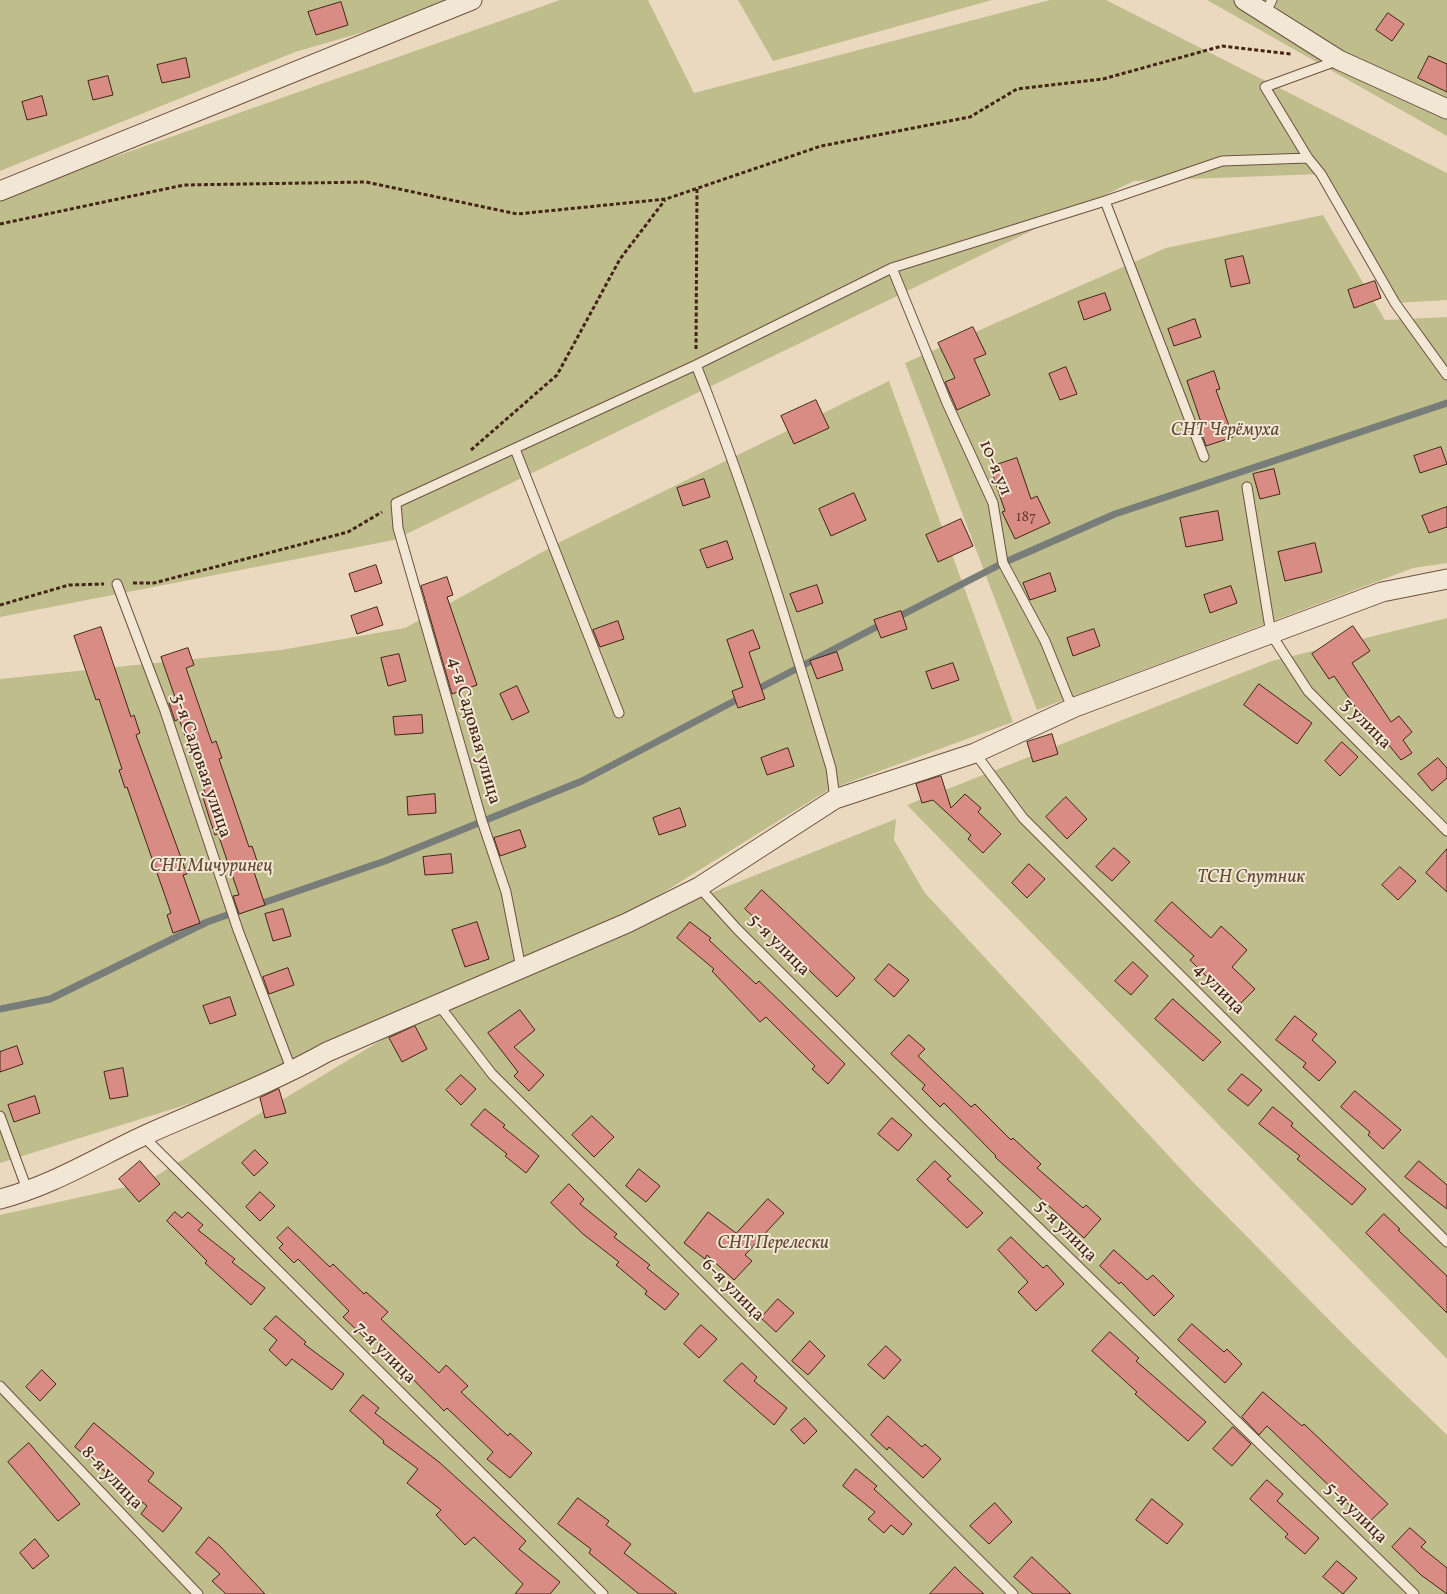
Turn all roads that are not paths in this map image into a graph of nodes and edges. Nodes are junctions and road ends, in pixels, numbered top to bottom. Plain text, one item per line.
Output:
1 (472, 0) edge
2 (1244, 0) edge
3 (1268, 7) edge
4 (1339, 60) junction
5 (1447, 109) edge
6 (1308, 158) junction
7 (0, 191) edge
8 (1105, 201) junction
9 (892, 268) junction
10 (696, 364) junction
11 (1447, 375) edge
12 (515, 449) junction
13 (1204, 457) dead end
14 (1247, 487) dead end
15 (1447, 579) edge
16 (116, 584) road end
17 (1271, 634) junction
18 (1076, 707) junction
19 (619, 713) dead end
20 (975, 753) junction
21 (835, 799) junction
22 (1447, 832) edge
23 (699, 887) junction
24 (521, 968) junction
25 (437, 1003) junction
26 (292, 1072) junction
27 (0, 1116) edge
28 (143, 1136) junction
29 (28, 1192) junction
30 (0, 1199) edge
31 (1447, 1242) edge
32 (0, 1386) edge
33 (198, 1594) edge
34 (603, 1594) edge
35 (1013, 1594) edge
36 (1414, 1594) edge

1 - 7 street
2 - 3 street
3 - 4 street
4 - 5 street
4 - 6 lane
6 - 8 lane
6 - 11 lane
8 - 9 lane
8 - 13 lane
9 - 10 lane
9 - 18 lane, 10-я ул
10 - 12 lane
10 - 21 lane
12 - 19 lane
12 - 24 lane, 4-я Садовая улица
14 - 17 lane
15 - 17 street
16 - 26 lane, 3-я Садовая улица
17 - 18 street
17 - 22 lane, 3 улица
18 - 20 street
20 - 21 street
20 - 31 lane, 4 улица
21 - 23 street
23 - 24 street
23 - 36 lane, 5-я улица
24 - 25 street
25 - 26 street
25 - 35 lane, 6-я улица
26 - 28 street
27 - 29 lane
28 - 29 street
28 - 34 lane, 7-я улица
29 - 30 street
32 - 33 lane, 8-я улица

